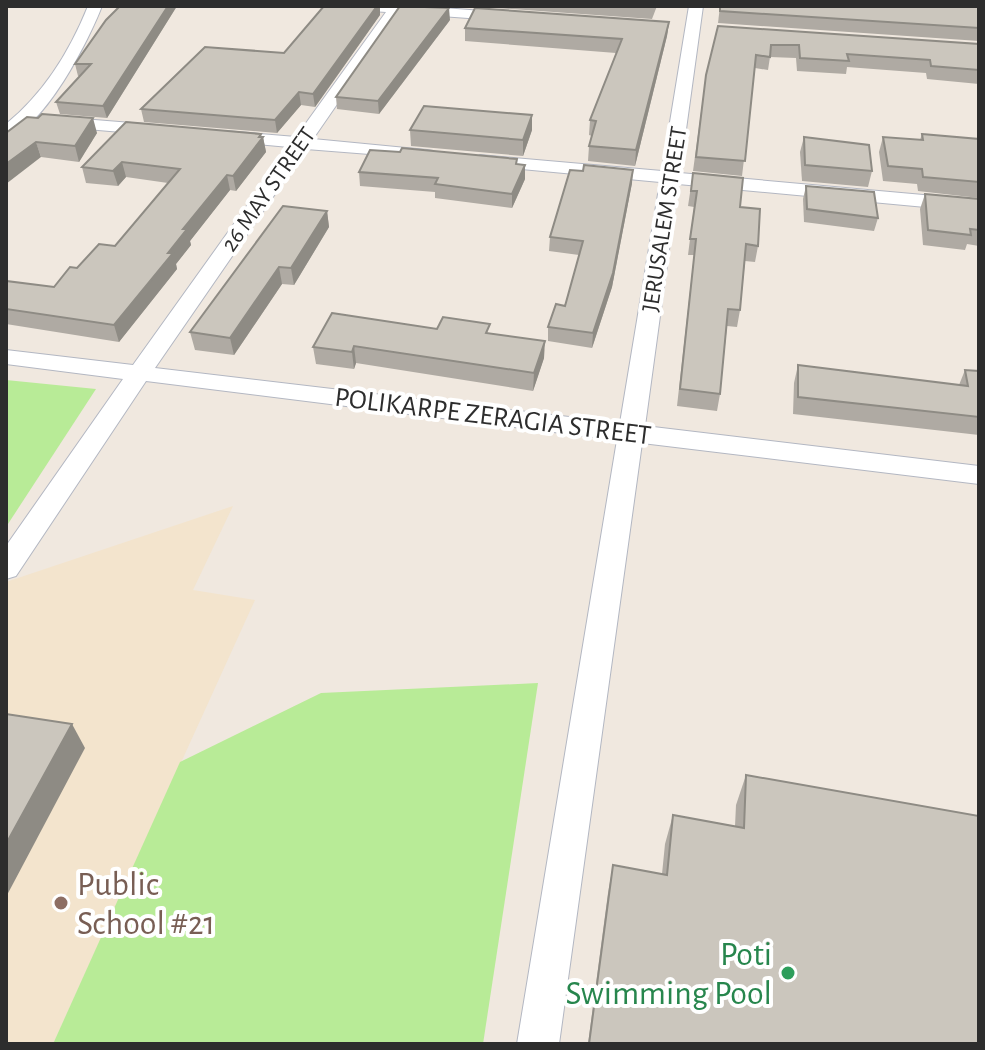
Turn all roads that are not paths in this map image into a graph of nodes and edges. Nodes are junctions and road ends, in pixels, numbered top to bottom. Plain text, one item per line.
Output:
1 (95, 6) edge
2 (358, 6) edge
3 (696, 6) edge
4 (397, 7) edge
5 (520, 17) edge
6 (25, 119) junction
7 (168, 131) edge
8 (6, 133) edge
9 (200, 134) edge
10 (301, 143) junction
11 (670, 178) junction
12 (979, 206) edge
13 (6, 357) edge
14 (139, 373) junction
15 (631, 431) junction
16 (979, 475) edge
17 (6, 568) edge
18 (538, 1044) edge

1 - 6 street
2 - 4 street
3 - 11 street, JERUSALEM STREET
4 - 5 street
4 - 10 street, 26 MAY STREET
6 - 7 street
6 - 8 street
9 - 10 street
10 - 11 street
10 - 14 street, 26 MAY STREET
11 - 12 street
11 - 15 street, JERUSALEM STREET
13 - 14 street, POLIKARPE ZERAGIA STREET
14 - 15 street, POLIKARPE ZERAGIA STREET
14 - 17 street, 26 MAY STREET
15 - 16 street, POLIKARPE ZERAGIA STREET
15 - 18 street, JERUSALEM STREET

